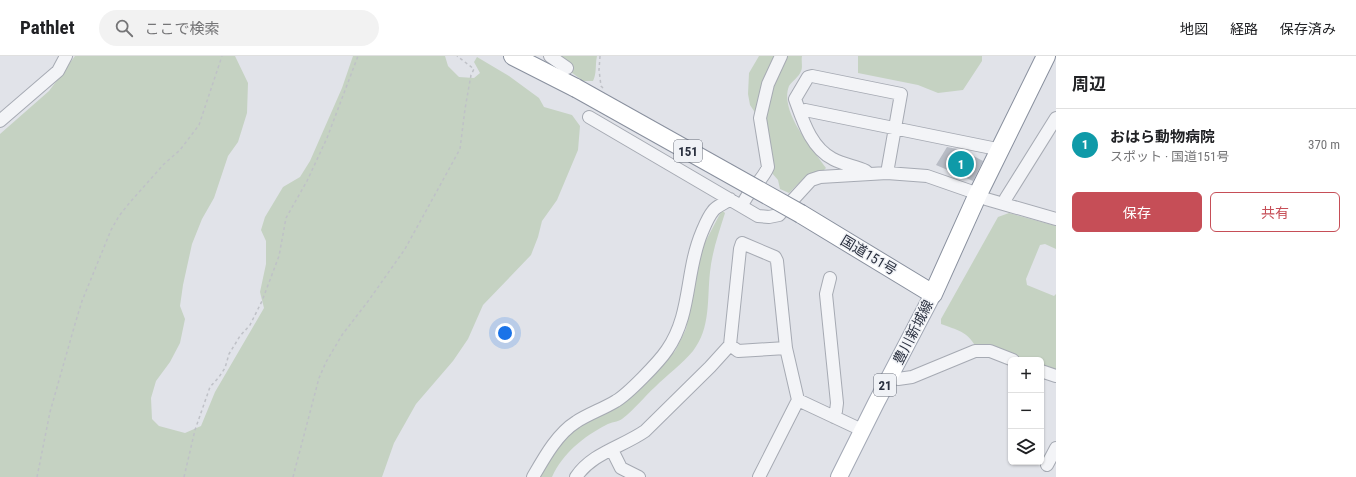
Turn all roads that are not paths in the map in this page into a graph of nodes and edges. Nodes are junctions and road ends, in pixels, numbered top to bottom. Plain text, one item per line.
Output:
1 (66, 56) edge
2 (513, 56) edge
3 (522, 56) edge
4 (550, 56) edge
5 (781, 56) edge
6 (1046, 56) edge
7 (567, 68) dead end
8 (576, 88) junction
9 (800, 112) junction
10 (589, 117) dead end
11 (1056, 118) edge
12 (0, 121) edge
13 (895, 128) junction
14 (999, 152) junction
15 (887, 173) junction
16 (868, 174) junction
17 (978, 194) junction
18 (730, 199) junction
19 (1004, 204) junction
20 (742, 206) junction
21 (1056, 220) edge
22 (830, 278) dead end
23 (933, 294) junction
24 (730, 345) junction
25 (786, 348) junction
26 (1008, 358) edge
27 (1044, 372) edge
28 (890, 375) junction
29 (1056, 376) edge
30 (798, 400) junction
31 (834, 417) junction
32 (862, 430) junction
33 (1056, 448) edge
34 (612, 450) junction
35 (1047, 465) dead end
36 (533, 477) edge
37 (576, 477) edge
38 (639, 477) edge
39 (759, 477) edge
40 (839, 477) edge

1 - 12 street
2 - 8 highway, 国道151号 / 151
3 - 8 highway, 国道151号 / 151
4 - 7 street
5 - 20 street
6 - 14 highway
8 - 23 highway, 国道151号 / 151, bridge
9 - 13 street
9 - 13 street
9 - 16 street
10 - 18 street
11 - 19 street
13 - 14 street
13 - 15 street
14 - 17 highway
15 - 16 street
15 - 17 street
16 - 20 street
17 - 19 street
17 - 23 highway
18 - 20 street
18 - 36 street
19 - 21 street
22 - 31 street
23 - 28 main road, 豊川新城線 / 21
24 - 25 street
24 - 25 street
24 - 34 street
25 - 30 street
26 - 28 street
27 - 29 street
28 - 32 main road, 豊川新城線 / 21
30 - 31 street
30 - 39 street
31 - 32 street
32 - 40 main road, 豊川新城線 / 21
33 - 35 street
34 - 37 street
34 - 38 street

